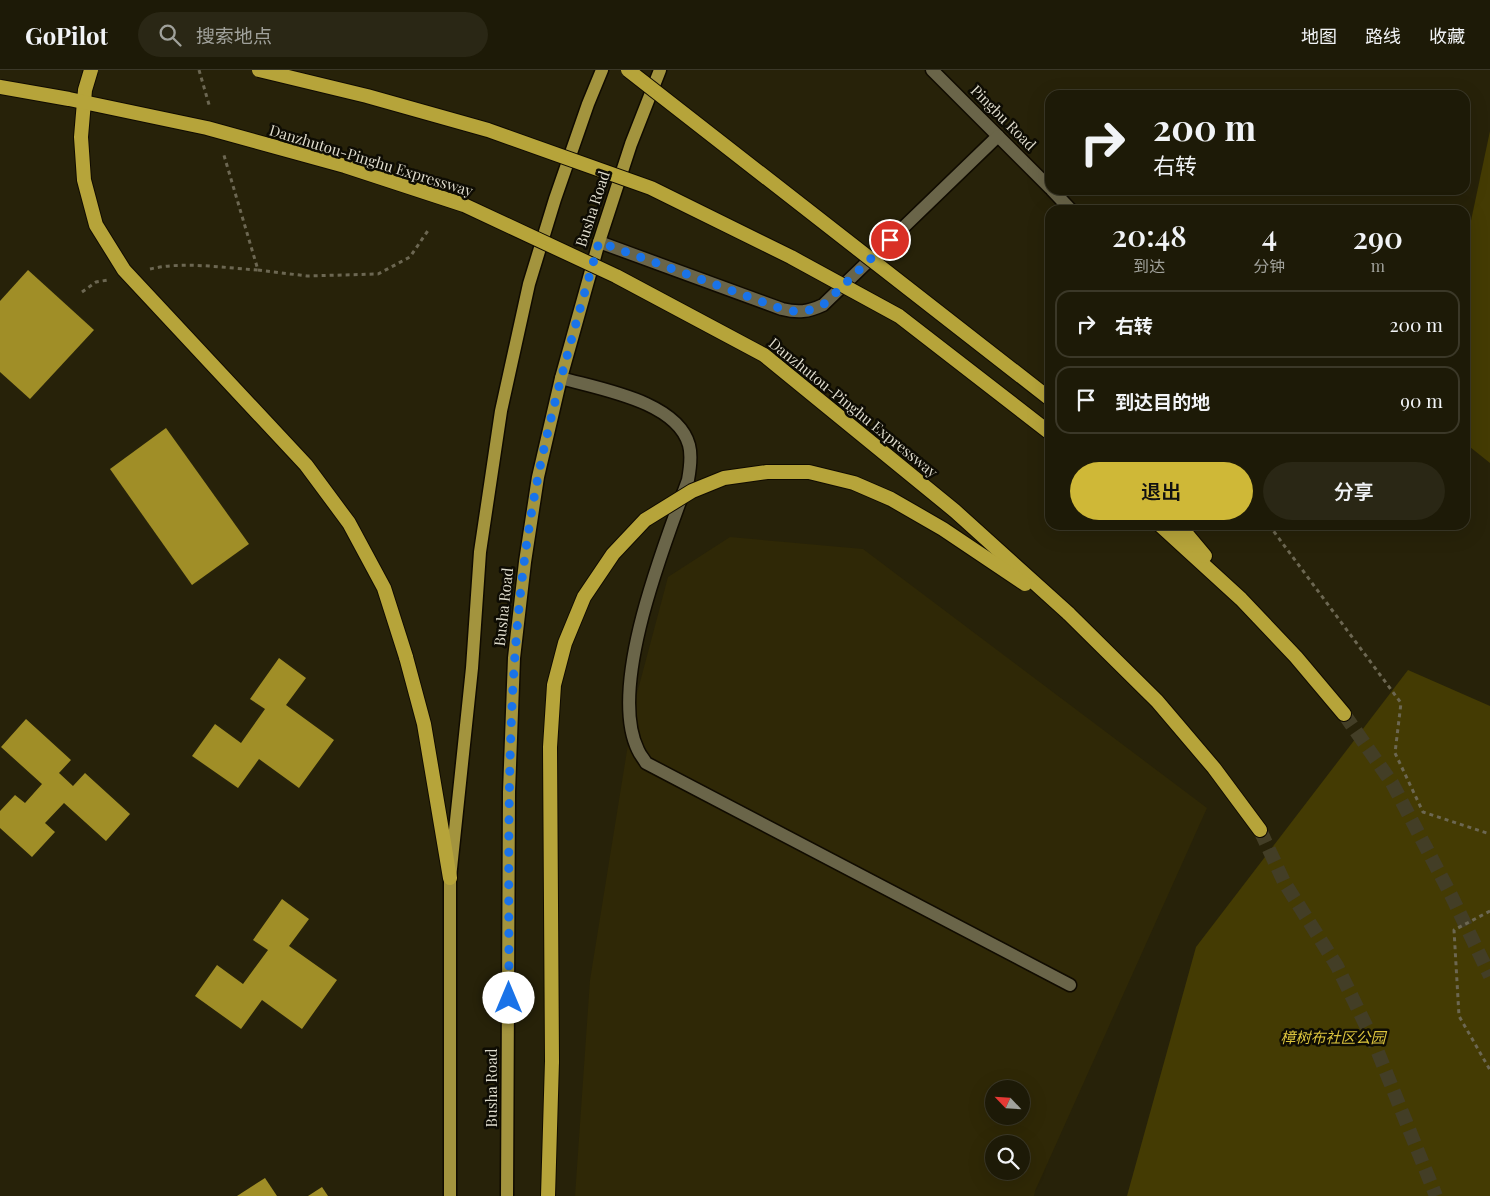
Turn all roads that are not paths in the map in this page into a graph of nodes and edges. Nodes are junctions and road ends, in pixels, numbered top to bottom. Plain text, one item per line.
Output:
1 (91, 70) edge
2 (258, 70) edge
3 (602, 70) edge
4 (628, 70) edge
5 (660, 70) edge
6 (932, 70) edge
7 (0, 88) edge
8 (998, 136) junction
9 (1045, 183) edge
10 (1057, 195) edge
11 (1066, 205) edge
12 (599, 242) junction
13 (561, 378) junction
14 (1045, 395) edge
15 (1045, 429) edge
16 (1165, 530) edge
17 (1183, 530) edge
18 (1241, 599) junction
19 (1068, 613) junction
20 (1344, 714) tunnel mouth
21 (1260, 830) tunnel mouth
22 (450, 878) junction
23 (1070, 984) dead end
24 (450, 1196) edge
25 (507, 1196) edge
26 (548, 1196) edge

1 - 22 highway, bridge
2 - 15 highway, bridge
3 - 22 main road, Busha Road
4 - 14 highway, bridge
5 - 12 main road, Busha Road
6 - 8 street, Pingbu Road
7 - 19 highway, Danzhutou-Pinghu Expressway, bridge
8 - 9 street, Pingbu Road
8 - 12 street
10 - 11 street, Pingbu Road
12 - 13 main road, Busha Road
13 - 23 street
13 - 25 main road, Busha Road
16 - 18 highway
17 - 18 highway
18 - 20 highway
19 - 21 highway, Danzhutou-Pinghu Expressway
19 - 26 highway, bridge
22 - 24 main road, Busha Road

